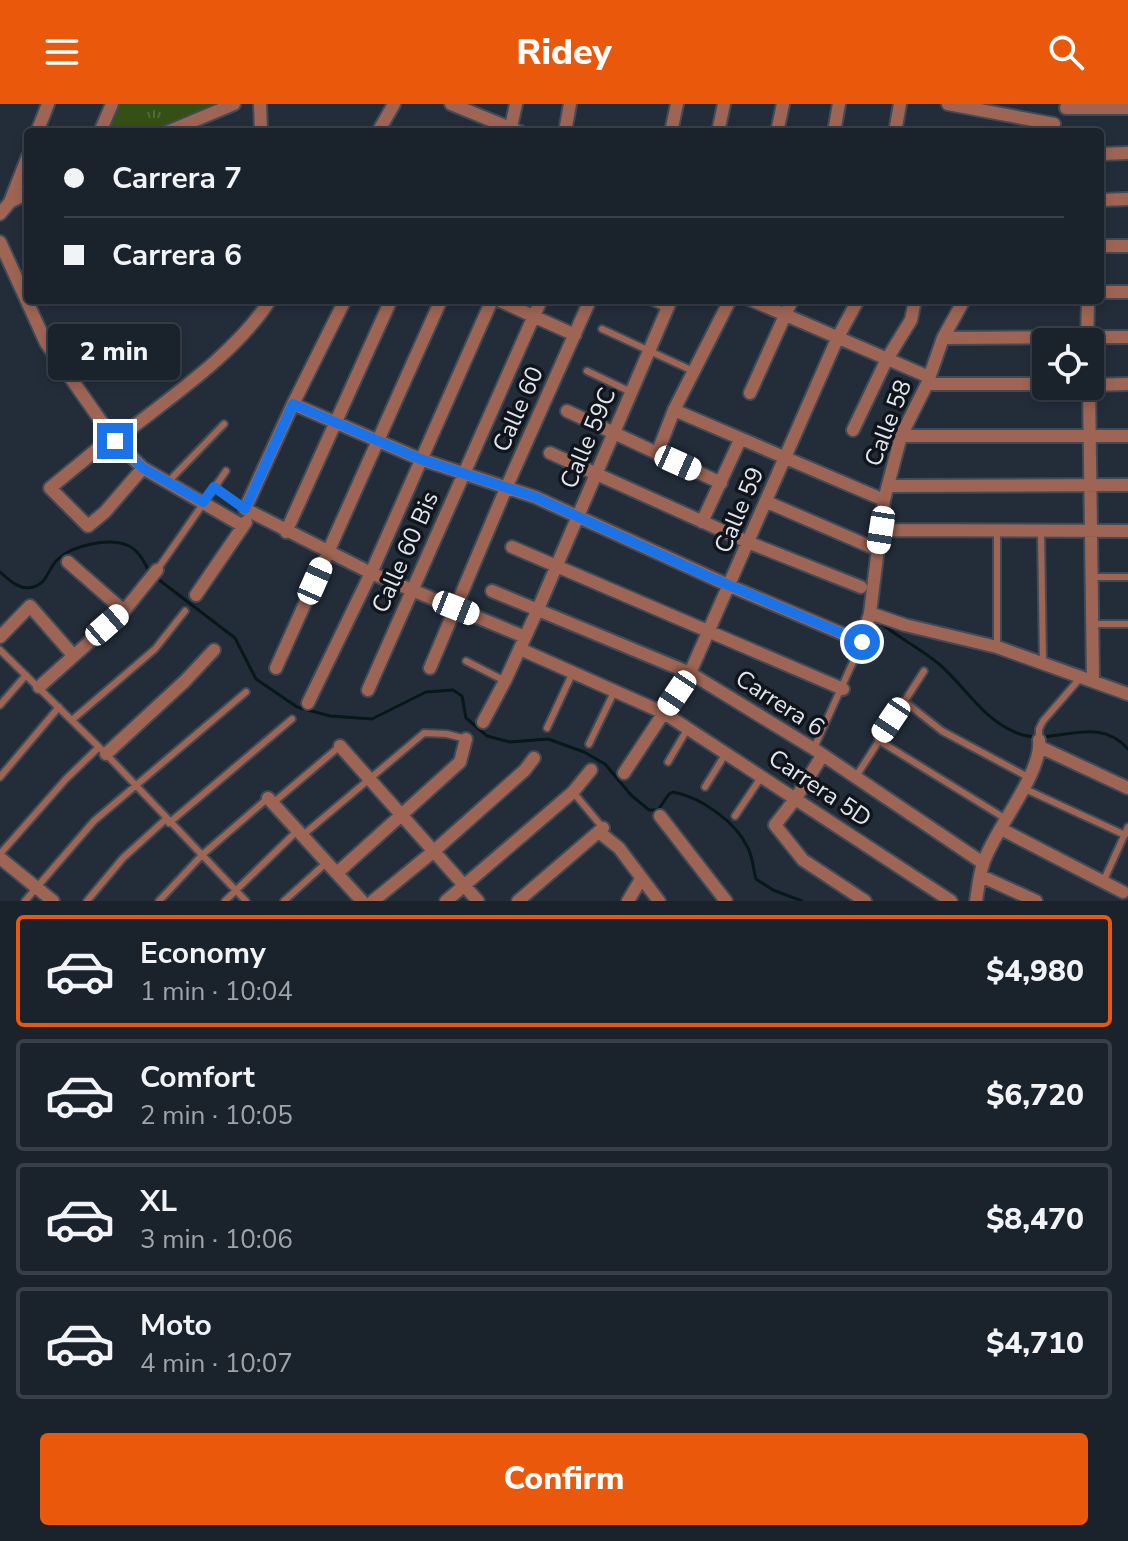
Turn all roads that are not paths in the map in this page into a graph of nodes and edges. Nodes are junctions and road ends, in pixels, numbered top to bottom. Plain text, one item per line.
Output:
1 (48, 104) edge
2 (112, 104) edge
3 (234, 104) edge
4 (260, 104) edge
5 (394, 104) edge
6 (451, 104) edge
7 (516, 104) edge
8 (570, 104) edge
9 (677, 104) edge
10 (724, 104) edge
11 (783, 104) edge
12 (839, 104) edge
13 (900, 104) edge
14 (948, 104) edge
15 (1067, 106) edge
16 (468, 107) edge
17 (1128, 108) edge
18 (39, 128) edge
19 (102, 128) edge
20 (177, 128) edge
21 (260, 128) edge
22 (380, 128) edge
23 (513, 128) edge
24 (515, 128) edge
25 (566, 128) edge
26 (672, 128) edge
27 (719, 128) edge
28 (778, 128) edge
29 (835, 128) edge
30 (896, 128) edge
31 (1052, 128) edge
32 (1128, 153) edge
33 (1104, 154) edge
34 (24, 166) edge
35 (24, 195) edge
36 (1128, 199) edge
37 (1104, 200) edge
38 (10, 202) junction
39 (0, 214) edge
40 (0, 242) edge
41 (1104, 246) edge
42 (1128, 246) edge
43 (1104, 292) edge
44 (1128, 292) edge
45 (24, 295) edge
46 (28, 304) edge
47 (268, 304) edge
48 (343, 304) edge
49 (389, 304) edge
50 (439, 304) edge
51 (493, 304) edge
52 (504, 304) edge
53 (539, 304) edge
54 (588, 304) edge
55 (669, 304) edge
56 (728, 304) edge
57 (761, 304) edge
58 (790, 304) edge
59 (856, 304) edge
60 (914, 304) edge
61 (962, 304) edge
62 (1088, 304) edge
63 (785, 314) junction
64 (534, 317) junction
65 (1087, 328) edge
66 (602, 329) dead end
67 (575, 335) junction
68 (838, 337) junction
69 (1128, 337) edge
70 (943, 338) junction
71 (1032, 339) edge
72 (1104, 339) edge
73 (648, 351) junction
74 (887, 359) junction
75 (587, 371) dead end
76 (693, 371) junction
77 (928, 380) junction
78 (1032, 384) edge
79 (1128, 384) edge
80 (1104, 385) edge
81 (631, 392) junction
82 (750, 393) dead end
83 (1089, 400) edge
84 (293, 404) junction
85 (674, 410) junction
86 (567, 411) dead end
87 (336, 421) junction
88 (224, 424) dead end
89 (853, 430) dead end
90 (613, 434) junction
91 (901, 436) junction
92 (1088, 436) junction
93 (1128, 436) edge
94 (114, 439) junction
95 (379, 440) junction
96 (740, 440) junction
97 (550, 453) dead end
98 (657, 454) junction
99 (420, 459) junction
100 (784, 459) junction
101 (143, 468) junction
102 (226, 471) dead end
103 (465, 472) junction
104 (598, 473) junction
105 (168, 482) junction
106 (721, 483) junction
107 (1089, 485) junction
108 (1128, 485) edge
109 (507, 486) junction
110 (888, 486) junction
111 (214, 487) junction
112 (884, 500) junction
113 (203, 502) junction
114 (767, 502) junction
115 (248, 512) junction
116 (577, 518) junction
117 (702, 522) junction
118 (243, 526) junction
119 (881, 530) junction
120 (1041, 531) junction
121 (1128, 531) edge
122 (286, 532) junction
123 (997, 532) junction
124 (1089, 532) junction
125 (750, 543) junction
126 (512, 547) dead end
127 (878, 550) junction
128 (328, 552) junction
129 (68, 562) dead end
130 (556, 567) junction
131 (371, 573) junction
132 (153, 575) joint
133 (1090, 577) junction
134 (1128, 577) edge
135 (730, 586) junction
136 (861, 587) dead end
137 (411, 590) junction
138 (492, 591) dead end
139 (196, 595) dead end
140 (456, 608) junction
141 (538, 609) junction
142 (124, 611) junction
143 (185, 611) dead end
144 (870, 613) junction
145 (1091, 624) junction
146 (1128, 624) edge
147 (710, 633) junction
148 (0, 637) edge
149 (862, 642) junction
150 (523, 643) junction
151 (997, 647) junction
152 (0, 650) edge
153 (214, 650) dead end
154 (73, 655) junction
155 (466, 661) dead end
156 (1043, 663) junction
157 (276, 668) dead end
158 (430, 668) dead end
159 (924, 671) dead end
160 (573, 672) junction
161 (690, 673) junction
162 (26, 675) junction
163 (1087, 678) junction
164 (505, 681) junction
165 (39, 687) junction
166 (843, 689) junction
167 (368, 690) dead end
168 (615, 690) junction
169 (246, 692) dead end
170 (1128, 694) edge
171 (904, 701) junction
172 (308, 703) dead end
173 (0, 705) edge
174 (59, 707) junction
175 (664, 713) junction
176 (292, 719) dead end
177 (72, 720) junction
178 (483, 722) dead end
179 (547, 728) dead end
180 (688, 728) junction
181 (466, 739) joint
182 (1039, 739) junction
183 (878, 740) junction
184 (589, 744) dead end
185 (340, 746) joint
186 (102, 750) junction
187 (726, 753) junction
188 (818, 753) junction
189 (534, 758) dead end
190 (668, 762) dead end
191 (591, 770) dead end
192 (624, 773) dead end
193 (762, 776) junction
194 (0, 777) edge
195 (855, 778) junction
196 (371, 779) junction
197 (1025, 782) junction
198 (135, 785) junction
199 (705, 787) dead end
200 (1128, 788) edge
201 (573, 792) junction
202 (796, 798) junction
203 (270, 800) junction
204 (402, 815) junction
205 (660, 816) dead end
206 (735, 816) dead end
207 (168, 821) junction
208 (1004, 824) junction
209 (601, 830) junction
210 (1126, 831) edge
211 (301, 832) junction
212 (434, 851) junction
213 (202, 855) junction
214 (0, 856) edge
215 (327, 862) junction
216 (983, 863) junction
217 (337, 873) junction
218 (981, 876) junction
219 (641, 879) junction
220 (1103, 882) junction
221 (464, 884) junction
222 (36, 886) junction
223 (235, 890) junction
224 (1123, 892) dead end
225 (526, 899) edge
226 (358, 900) edge
227 (25, 901) edge
228 (53, 901) edge
229 (87, 901) edge
230 (159, 901) edge
231 (225, 901) edge
232 (246, 901) edge
233 (284, 901) edge
234 (373, 901) edge
235 (446, 901) edge
236 (478, 901) edge
237 (628, 901) edge
238 (659, 901) edge
239 (726, 901) edge
240 (865, 901) edge
241 (951, 901) edge
242 (976, 901) edge
243 (1036, 901) edge

1 - 18 street
2 - 19 street
3 - 20 street
4 - 21 street
5 - 22 street
6 - 16 street
7 - 24 street
8 - 25 street
9 - 26 street
10 - 27 street
11 - 28 street
12 - 29 street
13 - 30 street
14 - 31 street
15 - 17 street
15 - 31 street
16 - 23 street
32 - 33 street
34 - 38 street
35 - 38 street
36 - 37 street
38 - 39 street
40 - 45 street
41 - 42 street
43 - 44 street
46 - 94 street
47 - 94 street
48 - 84 street
49 - 87 street
50 - 95 street
51 - 99 street
52 - 64 street
53 - 64 street, Calle 60 Bis
54 - 67 street, Calle 60
55 - 73 street, Calle 59C
56 - 76 street
57 - 63 street
58 - 63 street
59 - 68 street, Calle 59
60 - 74 street
61 - 70 street, Calle 58
62 - 65 street
63 - 68 street
63 - 82 street
64 - 67 street
64 - 103 street, Calle 60 Bis
66 - 73 lane
67 - 109 street, Calle 60
68 - 74 street
68 - 100 street, Calle 59
69 - 72 street
70 - 71 street
70 - 77 street, Calle 58
73 - 76 lane
73 - 81 street, Calle 59C
74 - 77 street
74 - 89 street
75 - 81 lane
76 - 85 street
77 - 78 street
77 - 91 street, Calle 58
79 - 80 street
81 - 90 street, Calle 59C
83 - 92 street
84 - 87 street
84 - 115 street
85 - 96 street
85 - 98 street
86 - 90 street
87 - 95 street
87 - 122 street
88 - 105 lane
90 - 98 street
90 - 104 street, Calle 59C
91 - 92 street
91 - 110 street, Calle 58
92 - 93 street
92 - 107 street
94 - 101 street
94 - 101 street
95 - 99 street
95 - 128 street
96 - 100 street
96 - 106 street
97 - 104 street
98 - 106 street
99 - 103 street
99 - 131 street
100 - 112 street
100 - 114 street, Calle 59
101 - 105 street
102 - 111 lane
103 - 109 street
103 - 137 street, Calle 60 Bis
104 - 116 street, Calle 59C
104 - 117 street
105 - 113 street
106 - 117 street
107 - 108 street
107 - 110 street
107 - 124 street
109 - 116 street
109 - 140 street, Calle 60
110 - 112 street, Calle 58
111 - 113 lane
111 - 115 lane
112 - 119 street, Calle 58
113 - 118 street
113 - 132 lane
114 - 125 street, Calle 59
114 - 127 street
115 - 118 street
115 - 122 street
116 - 130 street, Calle 59C
116 - 135 street
117 - 125 street
118 - 139 street
119 - 123 street
119 - 127 street, Calle 58
120 - 123 street
120 - 124 street
120 - 156 lane
121 - 124 street
122 - 128 street
123 - 151 lane
124 - 133 street
125 - 135 street, Calle 59
125 - 136 street
126 - 130 street
127 - 144 street, Calle 58
128 - 131 street
128 - 157 street
129 - 142 street
130 - 141 street, Calle 59C
130 - 147 street
131 - 137 street
131 - 172 street
132 - 142 street
133 - 134 lane
133 - 145 street
135 - 147 street, Calle 59
135 - 149 street
137 - 140 street
137 - 167 street, Calle 60 Bis
138 - 141 street, Carrera 6
140 - 150 street
140 - 158 street, Calle 60
141 - 150 street, Calle 59C
141 - 161 street, Carrera 6
142 - 154 street
143 - 177 lane
144 - 149 street, Calle 58
144 - 151 street
145 - 146 lane
145 - 163 street
147 - 161 street, Calle 59
147 - 166 street
148 - 154 street
149 - 166 lane, Calle 58
150 - 160 street, Carrera 5D
150 - 164 street, Calle 59C
151 - 156 street
152 - 162 lane
153 - 186 street
154 - 165 street
155 - 164 lane
156 - 163 street
159 - 171 lane
160 - 168 street, Carrera 5D
160 - 179 lane
161 - 175 street, Calle 59
161 - 188 street, Carrera 6
162 - 165 lane
162 - 173 lane
163 - 170 street
163 - 182 lane
164 - 178 street, Calle 59C
165 - 174 lane
166 - 188 lane, Calle 58
168 - 175 street, Carrera 5D
168 - 184 lane
169 - 198 lane
171 - 183 lane
171 - 197 lane
174 - 177 lane
174 - 194 lane
175 - 180 street, Carrera 5D
175 - 192 street, Calle 59
176 - 207 lane
177 - 186 lane
180 - 187 street, Carrera 5D
180 - 190 lane
181 - 196 lane
181 - 204 street
182 - 197 street
182 - 200 street
183 - 195 lane
183 - 208 lane
185 - 196 street
185 - 203 lane
186 - 198 lane
186 - 214 lane
187 - 193 street, Carrera 5D
187 - 199 lane
188 - 195 street, Carrera 6
188 - 202 street
189 - 212 street
191 - 201 street
193 - 202 street, Carrera 5D
193 - 206 lane
195 - 216 street, Carrera 6
196 - 204 street
196 - 211 lane
197 - 208 street
197 - 210 lane
198 - 207 lane
198 - 222 lane
201 - 209 lane
201 - 221 street
202 - 240 street
202 - 241 street, Carrera 5D
203 - 211 street
203 - 213 lane
204 - 212 street
204 - 217 street
205 - 239 street
207 - 213 lane
207 - 229 lane
208 - 216 street
208 - 220 street
209 - 219 street
209 - 225 street
210 - 220 lane
211 - 215 street
211 - 223 lane
212 - 221 street
212 - 234 street
213 - 223 lane
213 - 230 lane
214 - 222 street
215 - 217 street
215 - 233 lane
216 - 218 street
217 - 226 street
218 - 242 street
218 - 243 street
219 - 237 street
219 - 238 street
220 - 224 street
221 - 235 street
221 - 236 street
222 - 227 lane
222 - 228 street
223 - 231 lane
223 - 232 lane

